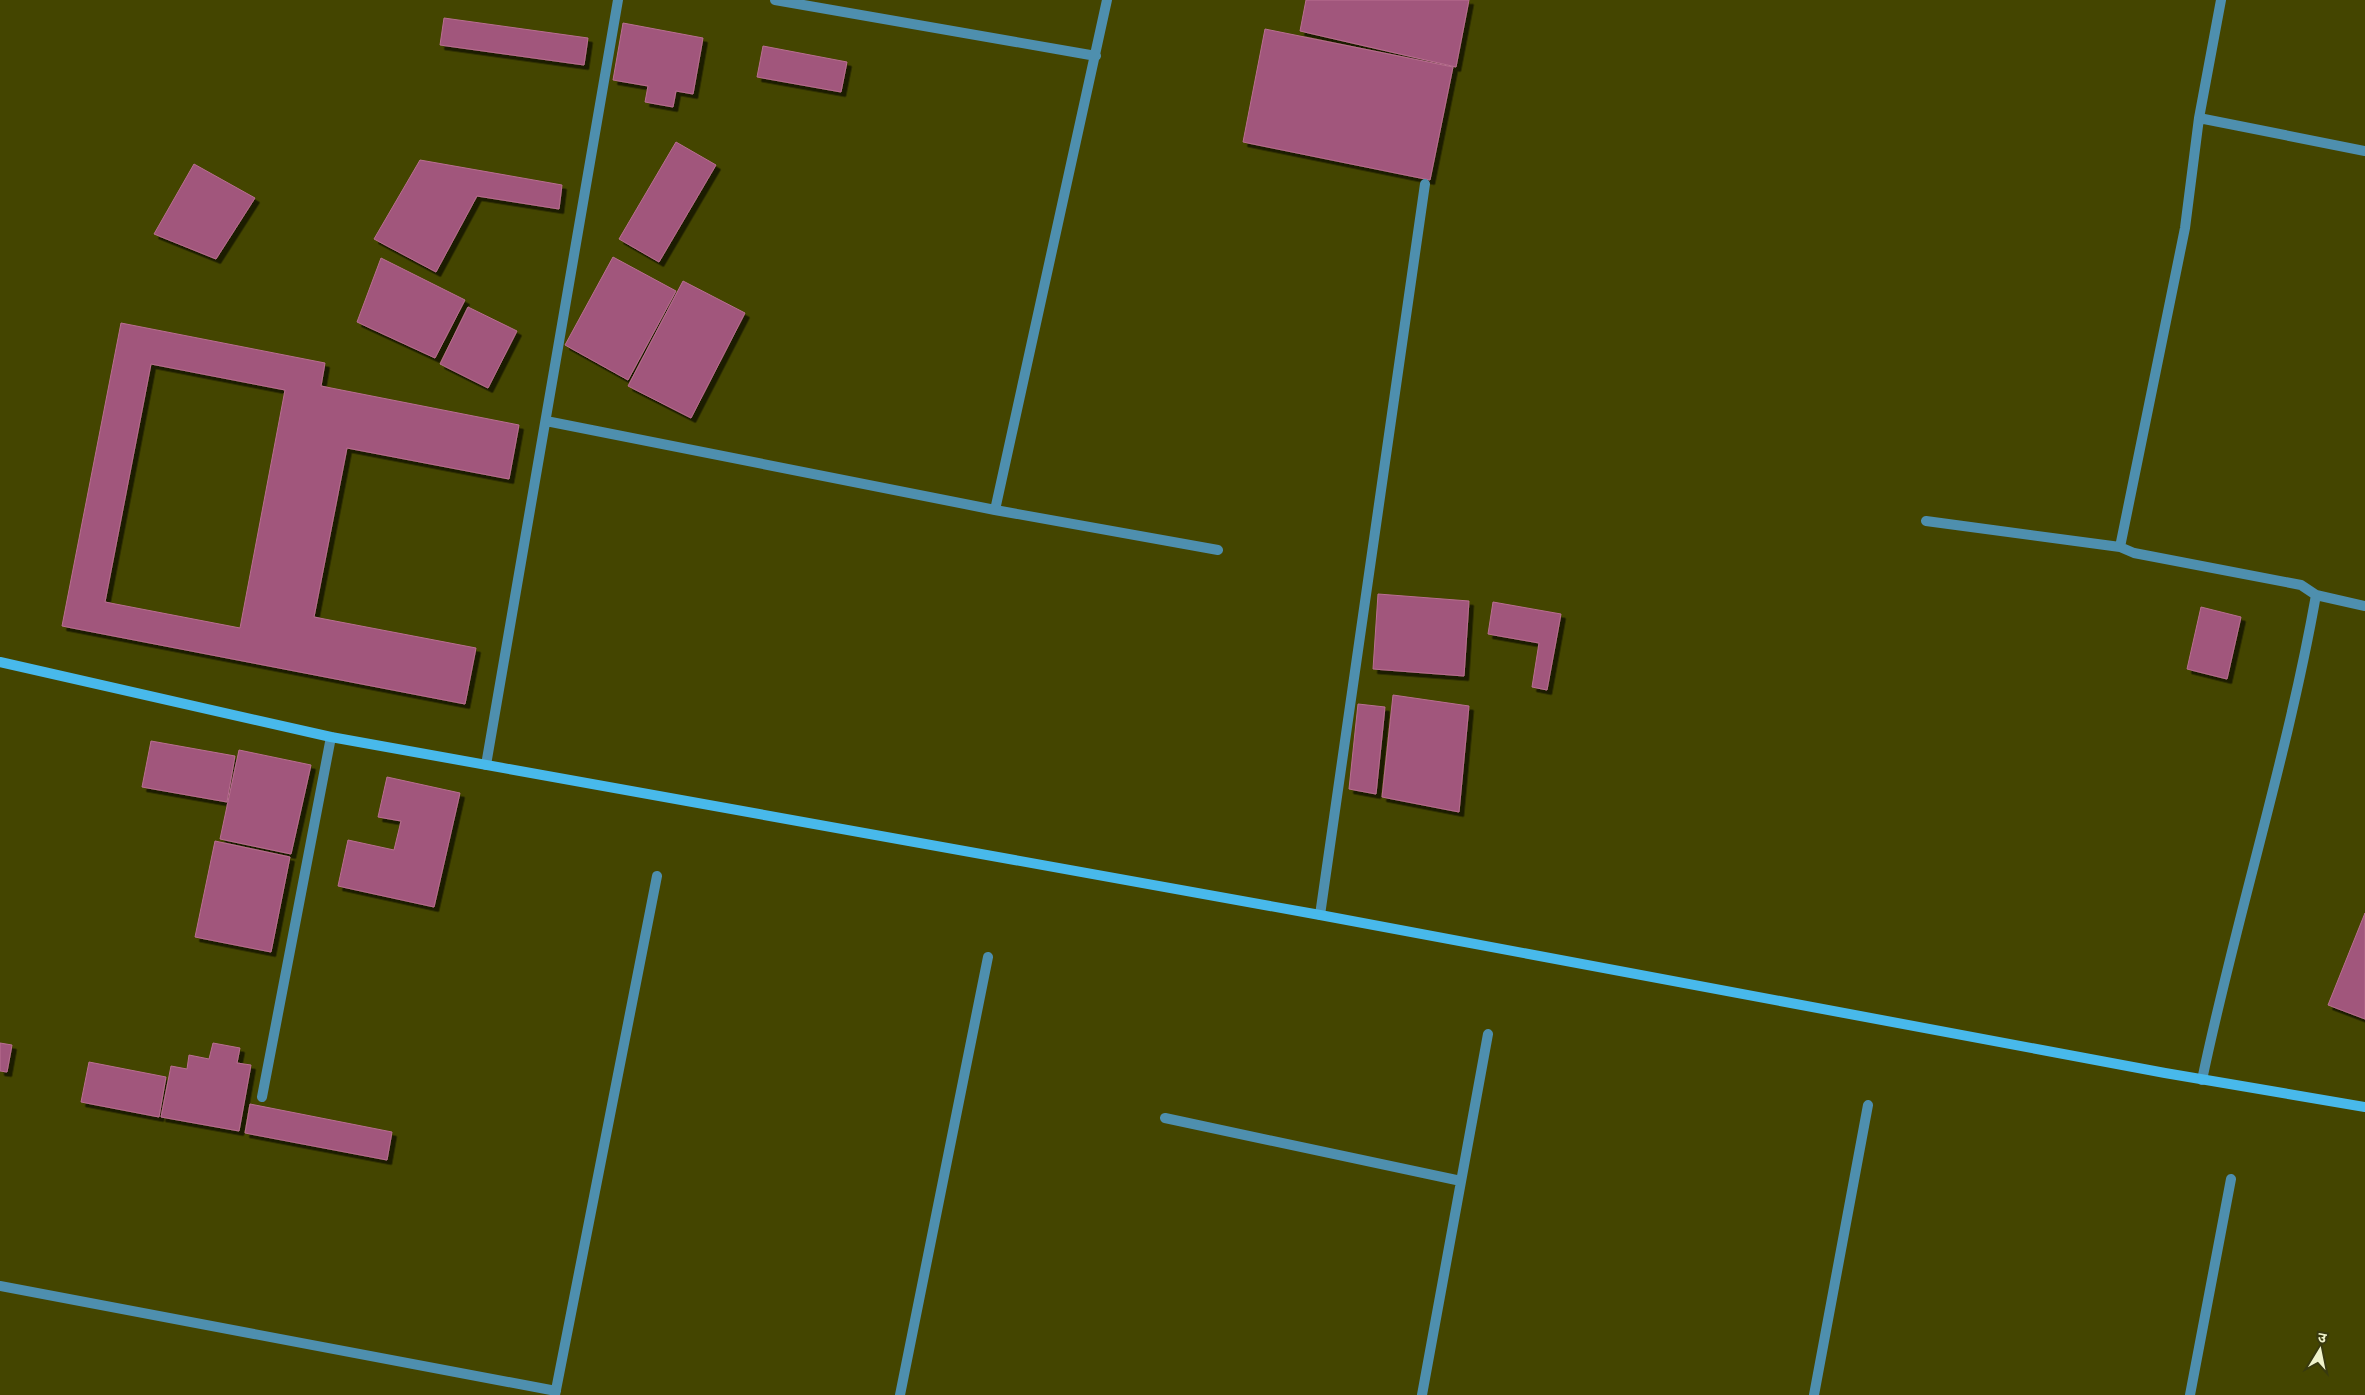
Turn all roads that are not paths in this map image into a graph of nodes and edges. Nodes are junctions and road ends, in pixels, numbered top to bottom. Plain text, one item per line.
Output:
1 (618, 0) edge
2 (775, 0) edge
3 (1107, 0) edge
4 (2221, 0) edge
5 (1096, 56) junction
6 (2199, 118) junction
7 (2365, 151) edge
8 (1425, 184) dead end
9 (546, 421) junction
10 (995, 510) junction
11 (1926, 521) dead end
12 (2120, 547) junction
13 (1218, 550) dead end
14 (2316, 595) junction
15 (2365, 606) edge
16 (0, 662) edge
17 (331, 737) junction
18 (486, 765) junction
19 (656, 876) dead end
20 (1320, 915) junction
21 (988, 957) dead end
22 (1488, 1034) dead end
23 (2202, 1080) junction
24 (262, 1097) dead end
25 (1868, 1105) dead end
26 (2365, 1107) edge
27 (1165, 1118) dead end
28 (2230, 1179) dead end
29 (1461, 1181) junction
30 (0, 1286) edge
31 (556, 1393) edge
32 (900, 1395) edge
33 (1422, 1395) edge
34 (1814, 1395) edge
35 (2190, 1395) edge

1 - 9 street
2 - 5 street
3 - 5 street
4 - 6 street
5 - 10 street
6 - 7 street
6 - 12 street
8 - 20 street
9 - 10 street
9 - 18 street
10 - 13 street
11 - 12 street
12 - 14 street
14 - 15 street
14 - 23 street
16 - 17 street
17 - 18 street
17 - 24 street
18 - 20 street
19 - 31 street
20 - 23 street
21 - 32 street
22 - 29 street
23 - 26 street
25 - 34 street
27 - 29 street
28 - 35 street
29 - 33 street
30 - 31 street

